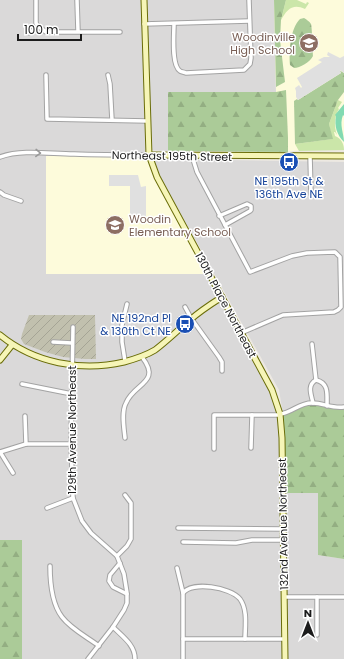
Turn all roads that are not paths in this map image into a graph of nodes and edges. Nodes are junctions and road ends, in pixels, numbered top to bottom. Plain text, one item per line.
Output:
1 (36, 0) edge
2 (77, 0) edge
3 (144, 0) edge
4 (249, 0) edge
5 (250, 21) junction
6 (144, 24) junction
7 (174, 24) junction
8 (38, 26) junction
9 (78, 31) junction
10 (120, 32) dead end
11 (28, 33) dead end
12 (46, 74) dead end
13 (108, 75) dead end
14 (112, 120) junction
15 (147, 121) junction
16 (149, 155) junction
17 (192, 156) junction
18 (310, 156) junction
19 (344, 156) edge
20 (0, 157) edge
21 (0, 192) edge
22 (311, 194) dead end
23 (21, 200) dead end
24 (219, 216) junction
25 (225, 225) junction
26 (222, 297) junction
27 (127, 304) dead end
28 (186, 307) dead end
29 (191, 318) junction
30 (73, 326) dead end
31 (241, 333) junction
32 (0, 335) edge
33 (53, 342) dead end
34 (72, 343) junction
35 (312, 344) dead end
36 (12, 345) junction
37 (142, 357) junction
38 (0, 360) edge
39 (125, 361) junction
40 (72, 365) junction
41 (222, 371) dead end
42 (316, 380) junction
43 (22, 384) dead end
44 (72, 394) junction
45 (313, 403) junction
46 (327, 406) junction
47 (344, 408) edge
48 (252, 414) junction
49 (280, 415) junction
50 (25, 416) dead end
51 (125, 438) dead end
52 (26, 444) junction
53 (71, 444) junction
54 (251, 448) dead end
55 (214, 449) dead end
56 (0, 452) edge
57 (13, 473) dead end
58 (125, 495) dead end
59 (73, 498) junction
60 (47, 508) dead end
61 (178, 528) dead end
62 (283, 529) junction
63 (283, 540) junction
64 (183, 542) dead end
65 (117, 556) junction
66 (120, 563) junction
67 (50, 566) dead end
68 (177, 568) dead end
69 (183, 593) junction
70 (127, 594) junction
71 (284, 597) junction
72 (317, 597) junction
73 (344, 597) edge
74 (114, 627) junction
75 (317, 634) dead end
76 (183, 639) junction
77 (246, 639) junction
78 (284, 640) junction
79 (99, 646) junction
80 (88, 659) edge
81 (135, 659) edge
82 (184, 659) edge
83 (285, 659) edge

1 - 8 street
2 - 9 street
3 - 6 main road, 130th Place Northeast
4 - 5 street
5 - 7 street
5 - 7 street
6 - 7 street
6 - 15 main road, 130th Place Northeast
8 - 9 street
8 - 11 street
9 - 10 street
12 - 14 street
13 - 14 street
14 - 15 street
15 - 16 main road, 130th Place Northeast
16 - 17 main road, Northeast 195th Street
20 -> 16 street, Northeast 195th Street
16 - 26 main road, 130th Place Northeast
17 - 18 main road, Northeast 195th Street
17 - 24 street
18 - 19 main road, Northeast 195th Street
18 - 22 street
21 - 23 street
24 - 25 street
24 - 25 street
25 - 31 street
26 - 29 main road
26 - 31 main road, 130th Place Northeast
27 - 39 street
28 - 29 street
29 - 37 main road
29 - 41 street
30 - 34 street, 129th Avenue Northeast
31 - 49 main road, 130th Place Northeast
32 - 36 main road
33 - 34 street
34 - 40 street, 129th Avenue Northeast
35 - 42 street
36 - 38 main road
36 - 40 main road
37 - 39 main road
37 - 51 street
39 - 40 main road
40 - 44 street, 129th Avenue Northeast
42 - 45 street
42 - 46 street
43 - 44 street
44 - 53 street, 129th Avenue Northeast
45 - 46 street
45 - 49 street
46 - 47 street
48 - 49 street
48 - 54 street
48 - 55 street
49 - 62 main road, 132nd Avenue Northeast
50 - 52 street
52 - 53 street
52 - 56 street
53 - 59 street, 129th Avenue Northeast
56 - 57 street
58 - 65 street
59 - 60 street
59 - 65 street, 129th Avenue Northeast
61 - 62 street
62 - 63 main road, 132nd Avenue Northeast
63 - 64 street
63 - 71 main road, 132nd Avenue Northeast
65 - 66 street, 129th Avenue Northeast
66 - 70 street, 129th Avenue Northeast
66 - 70 street
67 - 79 street
68 - 69 street
69 - 76 street
69 - 77 street
70 - 74 street, 129th Avenue Northeast
71 - 72 street
71 - 78 main road, 132nd Avenue Northeast
72 - 73 street
72 - 75 street
74 - 79 street, 129th Avenue Northeast
74 - 81 street
76 - 77 street
76 - 82 street
77 - 78 street
78 - 83 main road, 132nd Avenue Northeast
79 - 80 street, 129th Avenue Northeast

